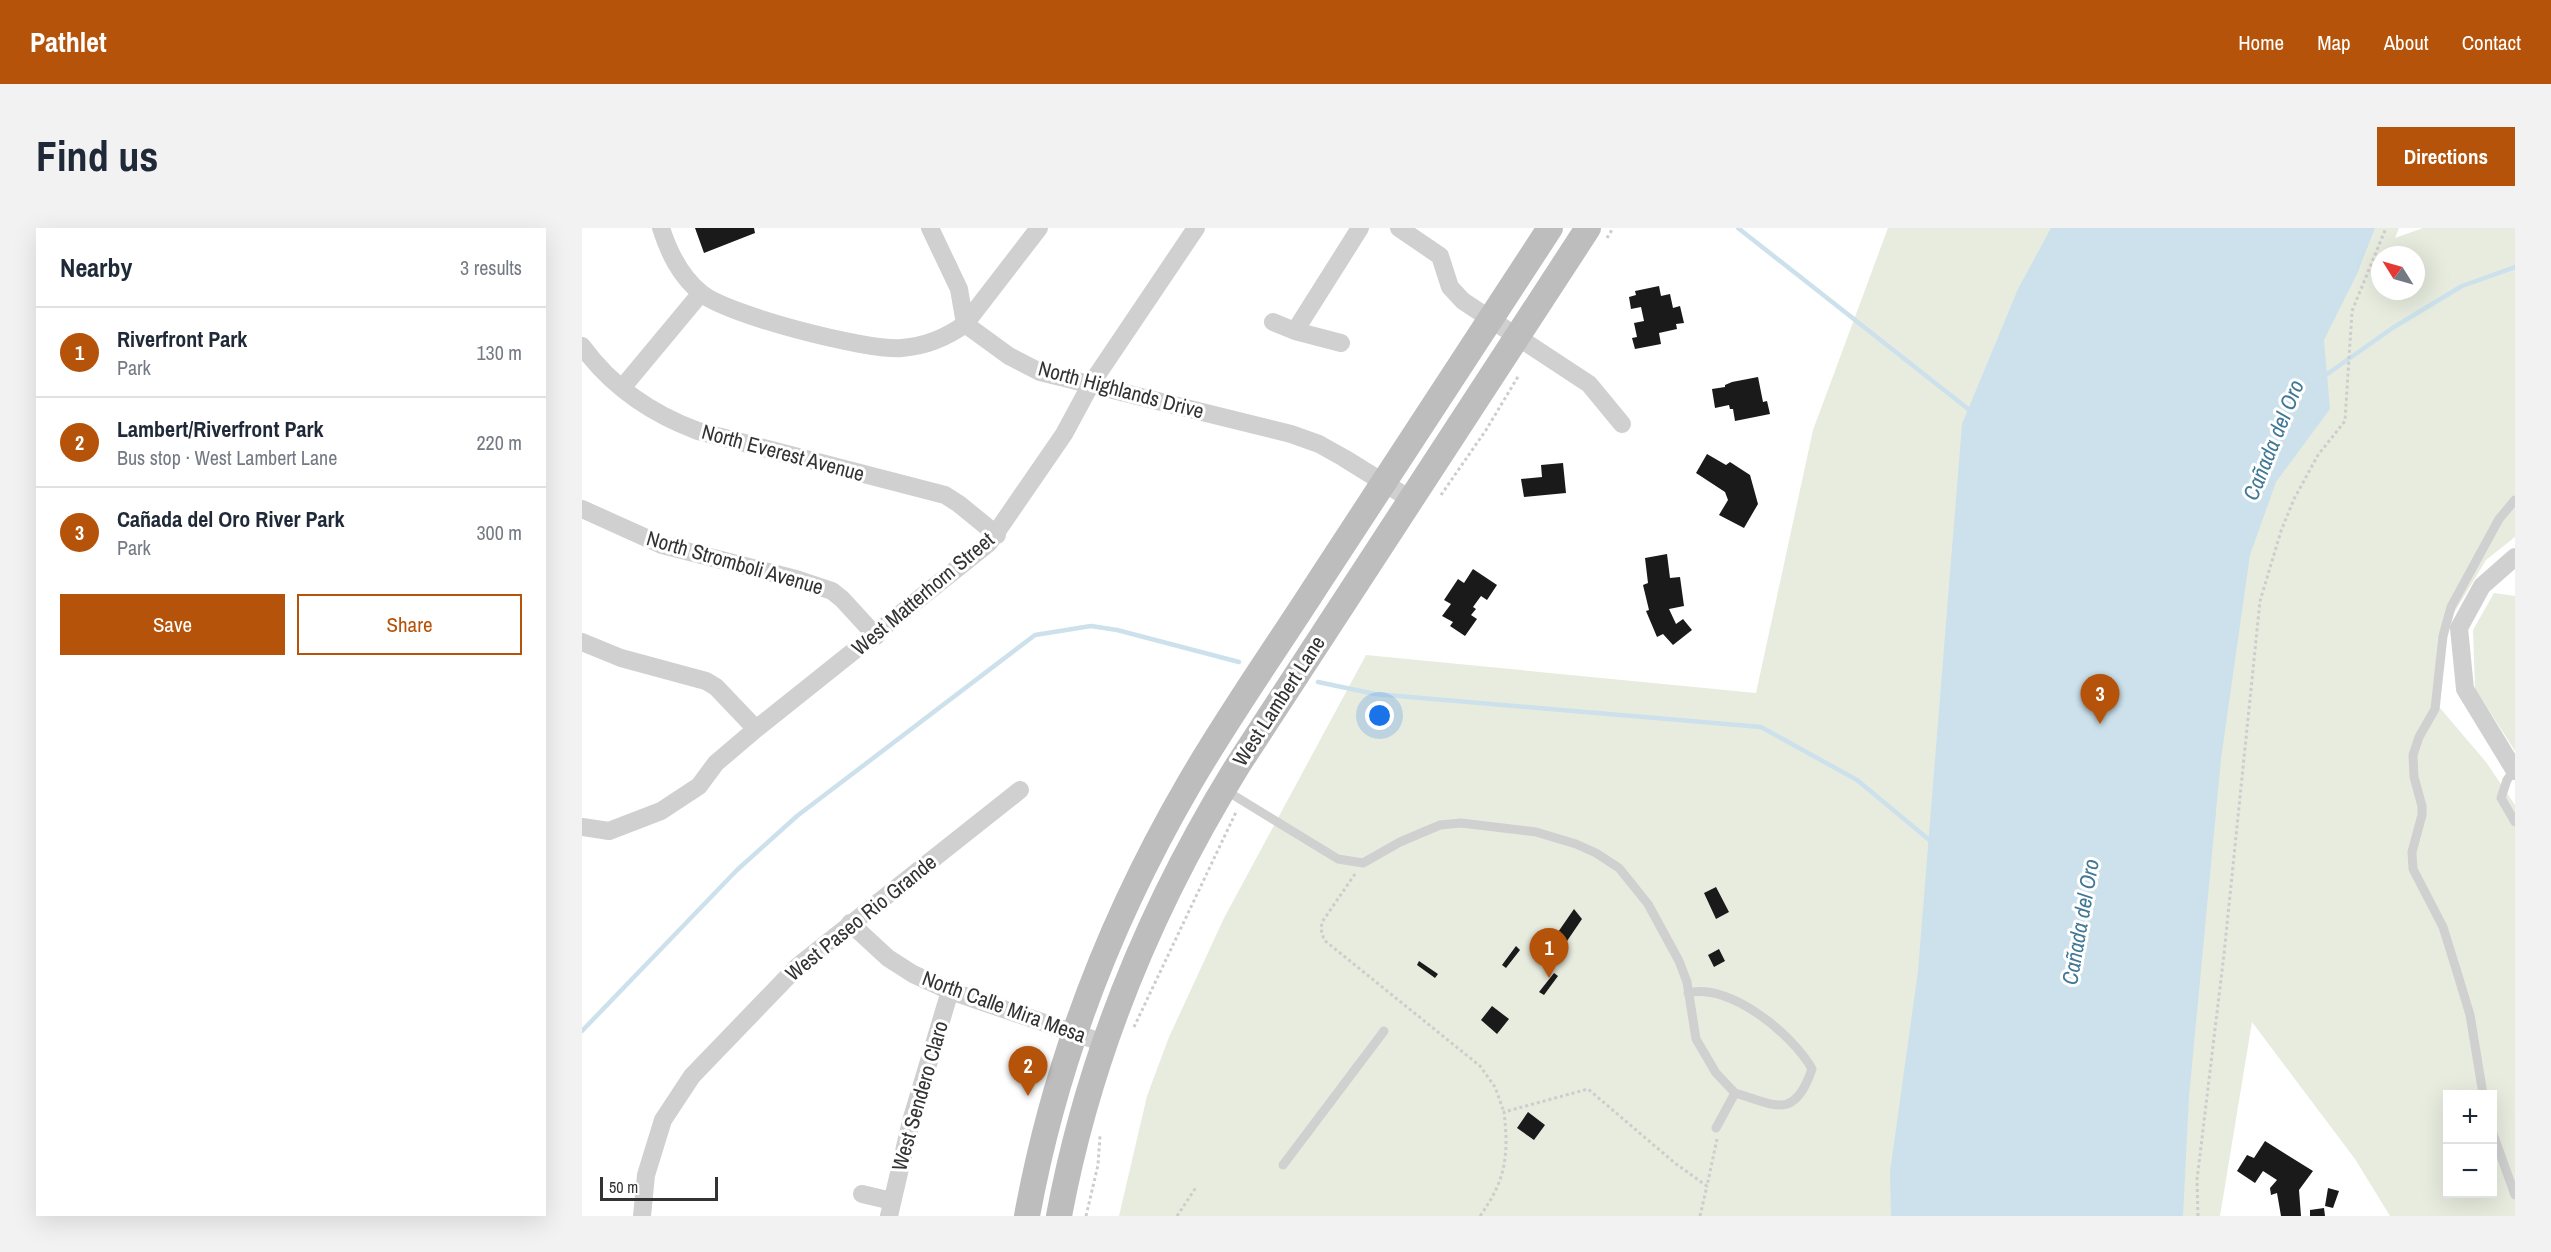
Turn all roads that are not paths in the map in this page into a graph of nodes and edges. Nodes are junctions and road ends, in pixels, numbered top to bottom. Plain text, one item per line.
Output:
1 (661, 228) edge
2 (930, 228) edge
3 (1039, 228) edge
4 (1196, 228) edge
5 (1359, 228) edge
6 (1400, 228) edge
7 (1550, 228) edge
8 (1588, 228) edge
9 (700, 293) junction
10 (1491, 318) junction
11 (1273, 322) dead end
12 (965, 324) junction
13 (1295, 331) junction
14 (1518, 336) junction
15 (1341, 343) dead end
16 (582, 346) edge
17 (1091, 384) junction
18 (622, 388) junction
19 (1622, 424) dead end
20 (1384, 482) junction
21 (1410, 500) junction
22 (2515, 500) edge
23 (582, 509) edge
24 (997, 535) junction
25 (2515, 557) edge
26 (876, 636) junction
27 (582, 642) edge
28 (756, 729) junction
29 (2515, 770) edge
30 (1020, 790) dead end
31 (1230, 798) junction
32 (2515, 822) edge
33 (582, 828) edge
34 (850, 923) junction
35 (950, 991) junction
36 (1688, 993) junction
37 (1384, 1031) dead end
38 (1074, 1033) junction
39 (1104, 1043) junction
40 (2482, 1090) edge
41 (1735, 1093) junction
42 (1716, 1128) road end
43 (2497, 1143) edge
44 (1282, 1165) dead end
45 (862, 1194) dead end
46 (2515, 1195) edge
47 (890, 1209) edge
48 (642, 1216) edge
49 (1027, 1216) edge
50 (1059, 1216) edge

1 - 9 street
2 - 12 street
3 - 12 street
4 - 17 street, West Matterhorn Street
5 - 13 street
6 - 10 street
7 - 10 main road, West Lambert Lane
8 - 14 main road, West Lambert Lane
9 - 12 street
9 - 18 street
10 - 14 street
10 - 20 main road, West Lambert Lane
11 - 13 street
12 - 17 street, North Highlands Drive
13 - 15 street
14 - 19 street
14 - 21 main road, West Lambert Lane
16 - 18 street, North Everest Avenue
17 - 20 street, North Highlands Drive
17 - 24 street, West Matterhorn Street
18 - 24 street, North Everest Avenue
20 - 21 street, North Highlands Drive
20 - 38 main road, West Lambert Lane
21 - 31 main road, West Lambert Lane
22 - 40 lane
23 - 26 street, North Stromboli Avenue
24 - 26 street, West Matterhorn Street
25 - 29 street
26 - 28 street, West Matterhorn Street
27 - 28 street
28 - 33 street, West Matterhorn Street
29 - 32 lane
30 - 34 street, West Paseo Rio Grande
31 - 36 lane
31 - 39 main road, West Lambert Lane
34 - 35 street, North Calle Mira Mesa
34 - 48 street, West Paseo Rio Grande
35 - 38 street, North Calle Mira Mesa
35 - 47 street, West Sendero Claro
36 - 41 lane
36 - 41 lane
37 - 44 lane
38 - 39 street, North Calle Mira Mesa
38 - 49 main road, West Lambert Lane
39 - 50 main road, West Lambert Lane
41 - 42 lane
43 - 46 lane
45 - 47 street, West Sendero Claro

